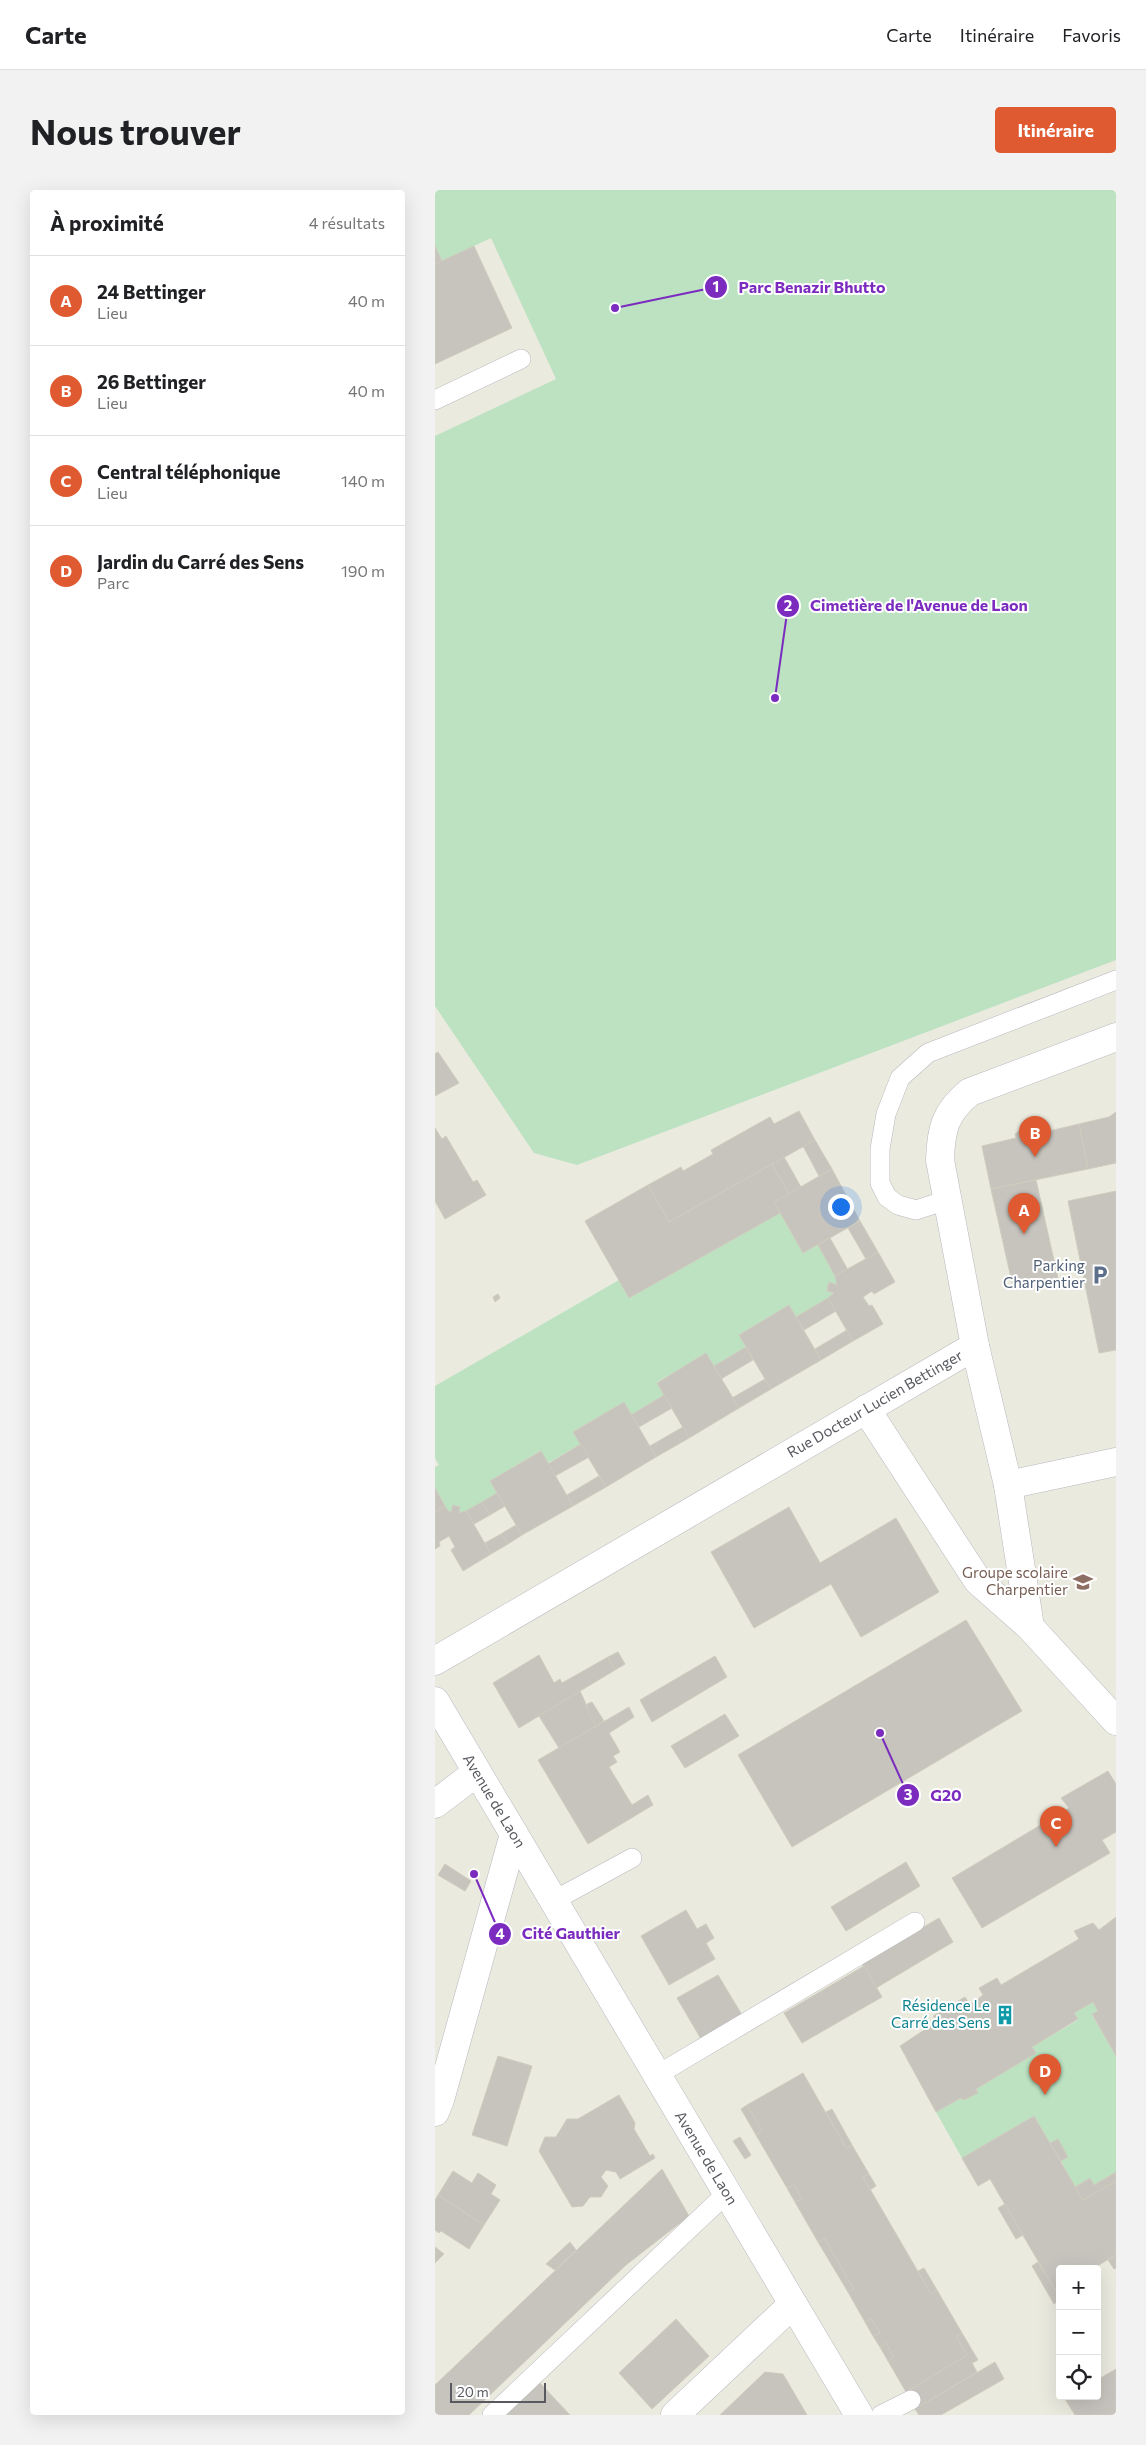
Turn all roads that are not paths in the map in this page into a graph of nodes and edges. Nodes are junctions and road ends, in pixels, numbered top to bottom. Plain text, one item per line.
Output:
1 (521, 359) dead end
2 (435, 400) edge
3 (1116, 980) edge
4 (1116, 1037) edge
5 (947, 1200) junction
6 (975, 1346) junction
7 (866, 1409) junction
8 (1116, 1462) edge
9 (1008, 1485) junction
10 (1030, 1628) junction
11 (435, 1661) edge
12 (435, 1701) edge
13 (1116, 1721) edge
14 (446, 1736) edge
15 (476, 1773) junction
16 (435, 1804) edge
17 (514, 1834) junction
18 (632, 1858) dead end
19 (553, 1901) junction
20 (915, 1922) dead end
21 (657, 2075) junction
22 (435, 2112) edge
23 (727, 2193) junction
24 (793, 2304) junction
25 (911, 2400) dead end
26 (492, 2415) edge
27 (675, 2415) edge
28 (859, 2415) edge
29 (881, 2415) edge

1 - 2 lane
3 - 5 lane
4 - 5 street, Rue Docteur Lucien Bettinger
5 - 6 street, Rue Docteur Lucien Bettinger
6 - 7 street, Rue Docteur Lucien Bettinger
6 - 9 street
7 - 10 street
7 - 11 street, Rue Docteur Lucien Bettinger
8 - 9 street
9 - 10 street
10 - 13 street
12 - 14 street, Avenue de Laon
14 - 15 street, Avenue de Laon
15 - 16 street
15 - 17 street, Avenue de Laon
17 - 19 street, Avenue de Laon
17 - 22 street
18 - 19 lane
19 - 21 street, Avenue de Laon
20 - 21 lane
21 - 23 street, Avenue de Laon
23 - 24 street, Avenue de Laon
23 - 26 lane
24 - 27 street
24 - 28 street, Avenue de Laon
25 - 29 lane

